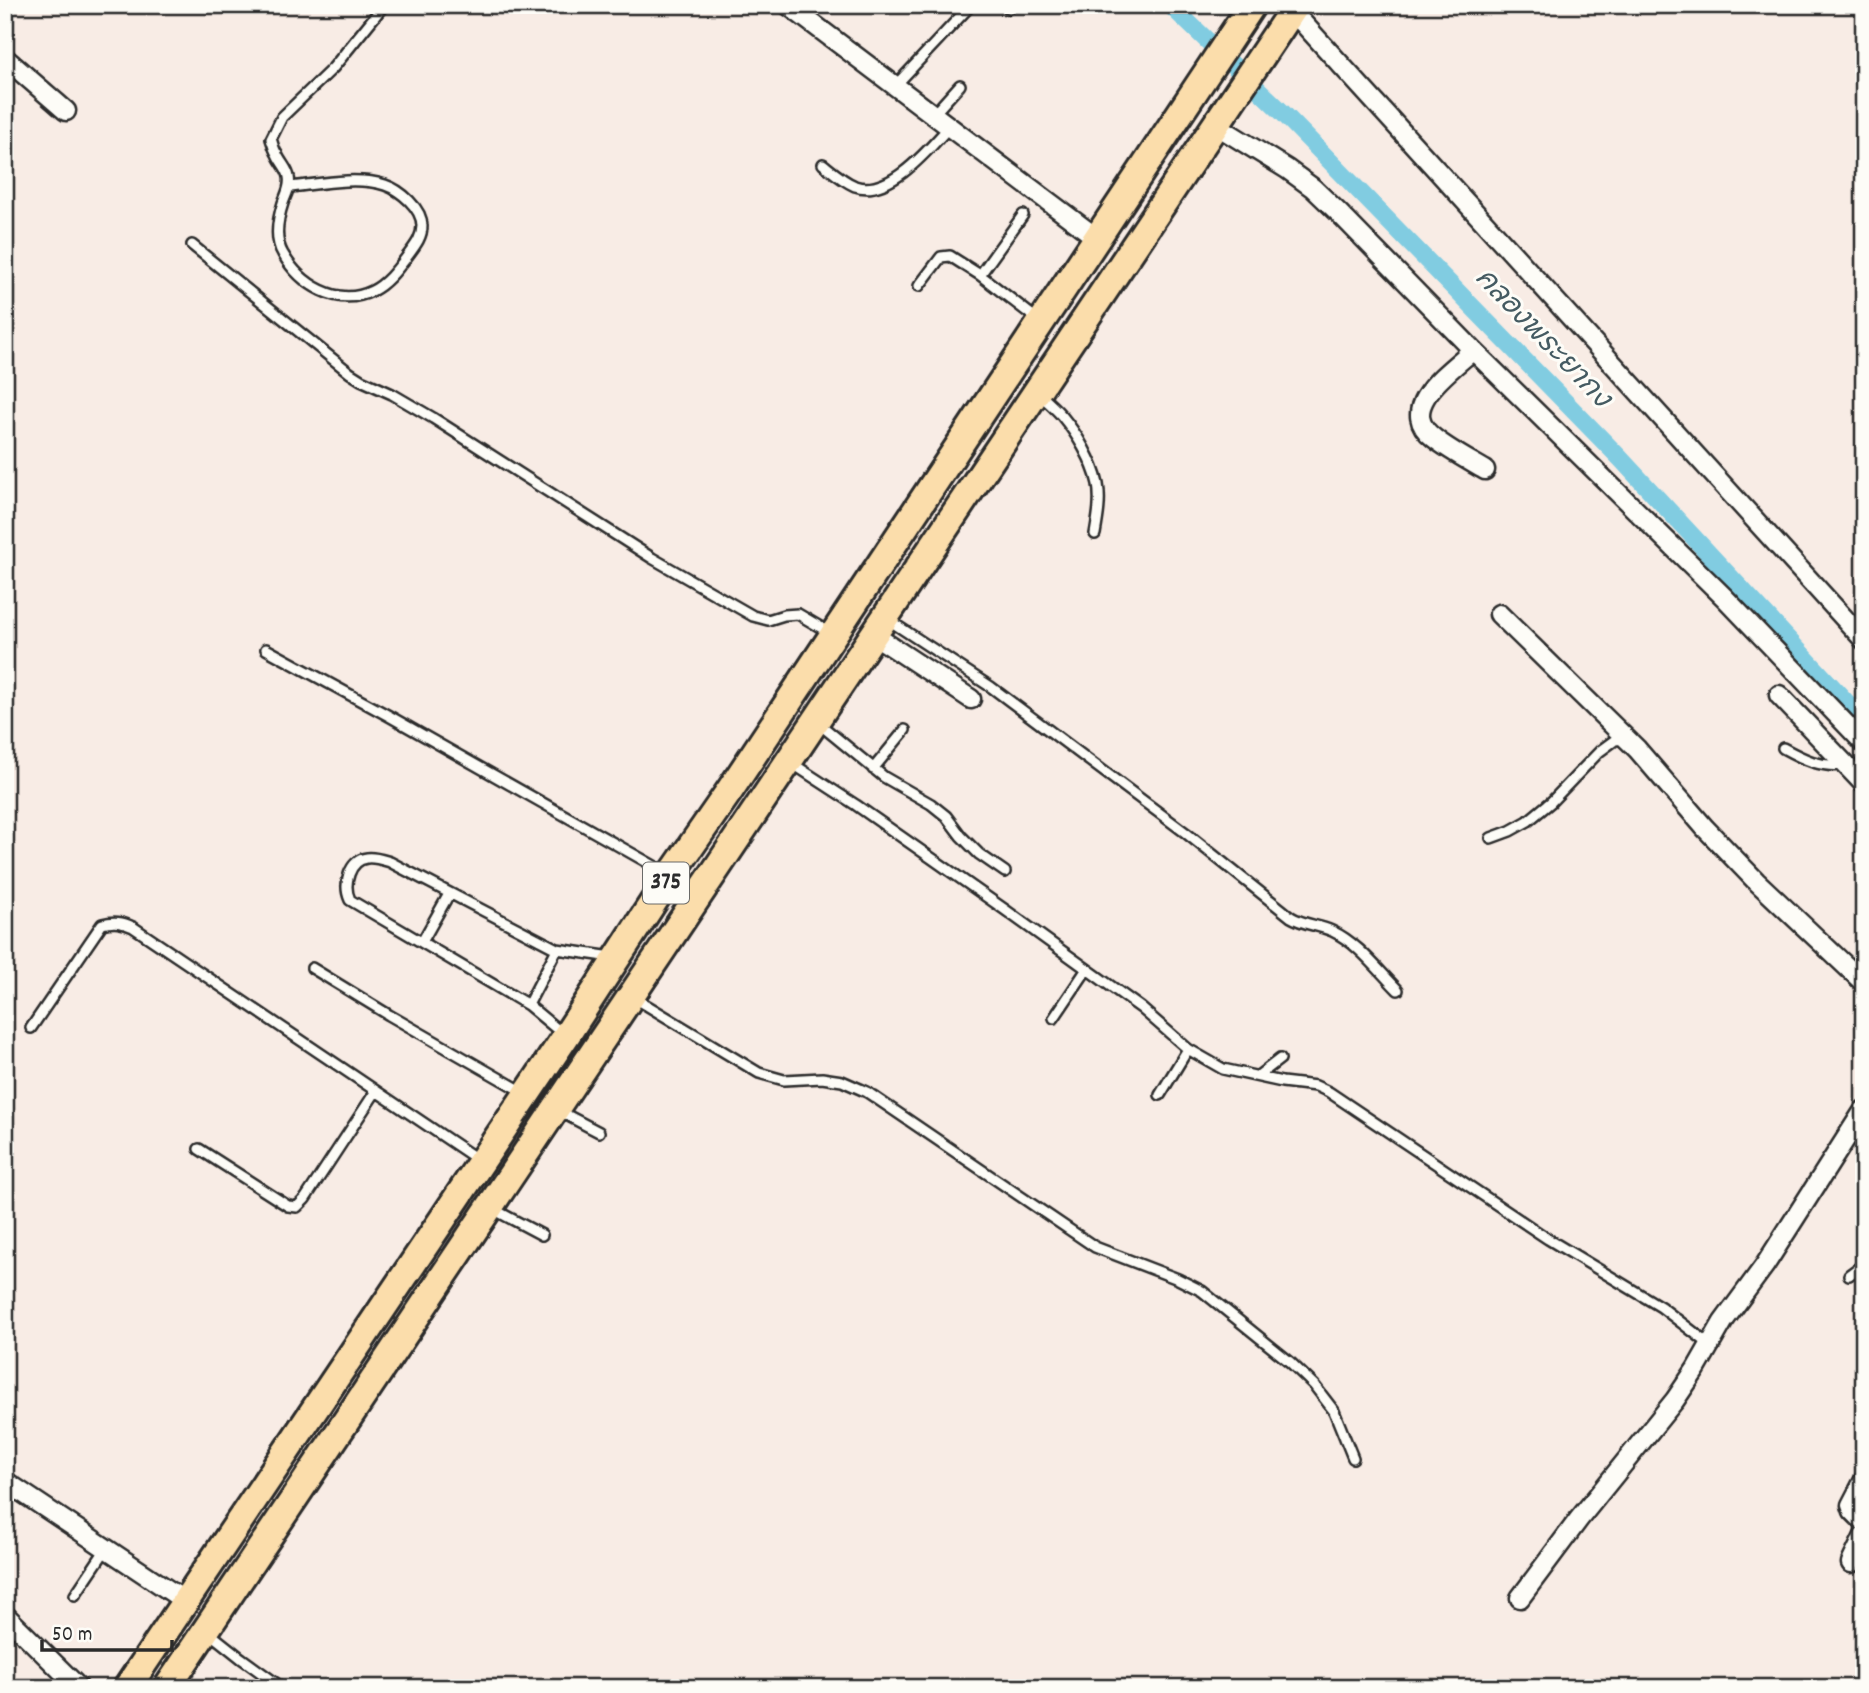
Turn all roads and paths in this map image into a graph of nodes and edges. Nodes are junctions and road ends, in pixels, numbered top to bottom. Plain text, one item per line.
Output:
1 (384, 5) edge
2 (788, 5) edge
3 (971, 5) edge
4 (1251, 7) edge
5 (1289, 16) edge
6 (5, 58) edge
7 (960, 85) dead end
8 (895, 86) junction
9 (66, 111) dead end
10 (933, 115) junction
11 (1216, 125) junction
12 (949, 127) junction
13 (822, 164) dead end
14 (290, 187) junction
15 (1023, 215) dead end
16 (1098, 240) junction
17 (192, 245) dead end
18 (980, 275) junction
19 (919, 286) dead end
20 (1042, 323) junction
21 (1472, 351) junction
22 (1037, 392) junction
23 (1485, 470) dead end
24 (1095, 534) dead end
25 (1499, 614) dead end
26 (880, 627) junction
27 (834, 635) junction
28 (1864, 640) edge
29 (266, 649) dead end
30 (1779, 695) dead end
31 (971, 699) dead end
32 (816, 720) junction
33 (905, 730) dead end
34 (1626, 739) junction
35 (1864, 743) edge
36 (1783, 748) dead end
37 (789, 761) junction
38 (1846, 765) junction
39 (873, 769) junction
40 (1864, 784) edge
41 (730, 790) junction
42 (758, 807) junction
43 (1491, 838) dead end
44 (1005, 872) dead end
45 (671, 876) junction
46 (449, 894) junction
47 (422, 942) junction
48 (557, 949) junction
49 (617, 958) junction
50 (312, 968) dead end
51 (1087, 969) junction
52 (1864, 983) edge
53 (1398, 990) dead end
54 (631, 996) junction
55 (528, 1005) junction
56 (1054, 1018) dead end
57 (31, 1028) dead end
58 (565, 1036) junction
59 (1188, 1049) junction
60 (1280, 1059) dead end
61 (1258, 1076) junction
62 (376, 1091) junction
63 (526, 1094) junction
64 (1160, 1095) dead end
65 (555, 1109) junction
66 (1864, 1110) edge
67 (599, 1132) dead end
68 (199, 1149) dead end
69 (481, 1161) junction
70 (489, 1207) junction
71 (542, 1234) dead end
72 (1864, 1264) edge
73 (1849, 1275) dead end
74 (1709, 1344) junction
75 (1353, 1458) dead end
76 (5, 1480) edge
77 (1864, 1480) edge
78 (1864, 1522) edge
79 (1864, 1536) edge
80 (106, 1549) junction
81 (1851, 1563) dead end
82 (75, 1595) dead end
83 (1520, 1598) dead end
84 (185, 1601) junction
85 (5, 1615) edge
86 (205, 1630) junction
87 (281, 1687) edge
88 (79, 1688) edge
89 (127, 1688) edge
90 (167, 1688) edge

1 - 14 lane
2 - 8 street
3 - 8 lane
4 - 16 main road, 375
5 - 11 main road, 375
5 - 28 street
6 - 9 street
7 - 10 lane
8 - 10 street
10 - 12 street
11 - 21 street
11 - 22 main road, 375
12 - 13 lane
12 - 16 street
14 - 14 lane
15 - 18 lane
16 - 20 main road, 375
17 - 27 lane
18 - 19 lane
18 - 20 lane
20 - 27 main road, 375
21 - 23 street
21 - 35 street
22 - 24 lane
22 - 26 main road, 375
25 - 34 street
26 - 31 street
26 - 32 main road, 375
26 - 53 lane
27 - 41 main road, 375
29 - 45 lane
30 - 38 street
32 - 37 main road, 375
32 - 39 lane
33 - 39 lane
34 - 43 lane
34 - 52 street
36 - 38 lane
37 - 42 main road, 375
37 - 51 lane
38 - 40 street
39 - 44 lane
41 - 42 main road
41 - 45 main road, 375
42 - 54 main road, 375
45 - 49 main road, 375
46 - 47 lane
46 - 47 lane
46 - 48 lane
47 - 55 lane
48 - 49 lane
48 - 55 lane
49 - 58 main road, 375
50 - 63 lane
51 - 56 lane
51 - 59 lane
54 - 65 main road, 375
54 - 75 lane
55 - 58 lane
57 - 62 lane
58 - 63 main road, 375
59 - 61 lane
59 - 64 lane
60 - 61 lane
61 - 74 lane
62 - 68 lane
62 - 69 lane
63 - 69 main road, 375
65 - 67 lane
65 - 70 main road, 375
66 - 74 street
69 - 84 main road, 375
70 - 71 lane
70 - 86 main road, 375
72 - 73 lane
74 - 83 street
76 - 80 street
77 - 78 street
79 - 81 street
80 - 82 lane
80 - 84 street
84 - 89 main road, 375
85 - 88 street
86 - 87 lane
86 - 90 main road, 375

